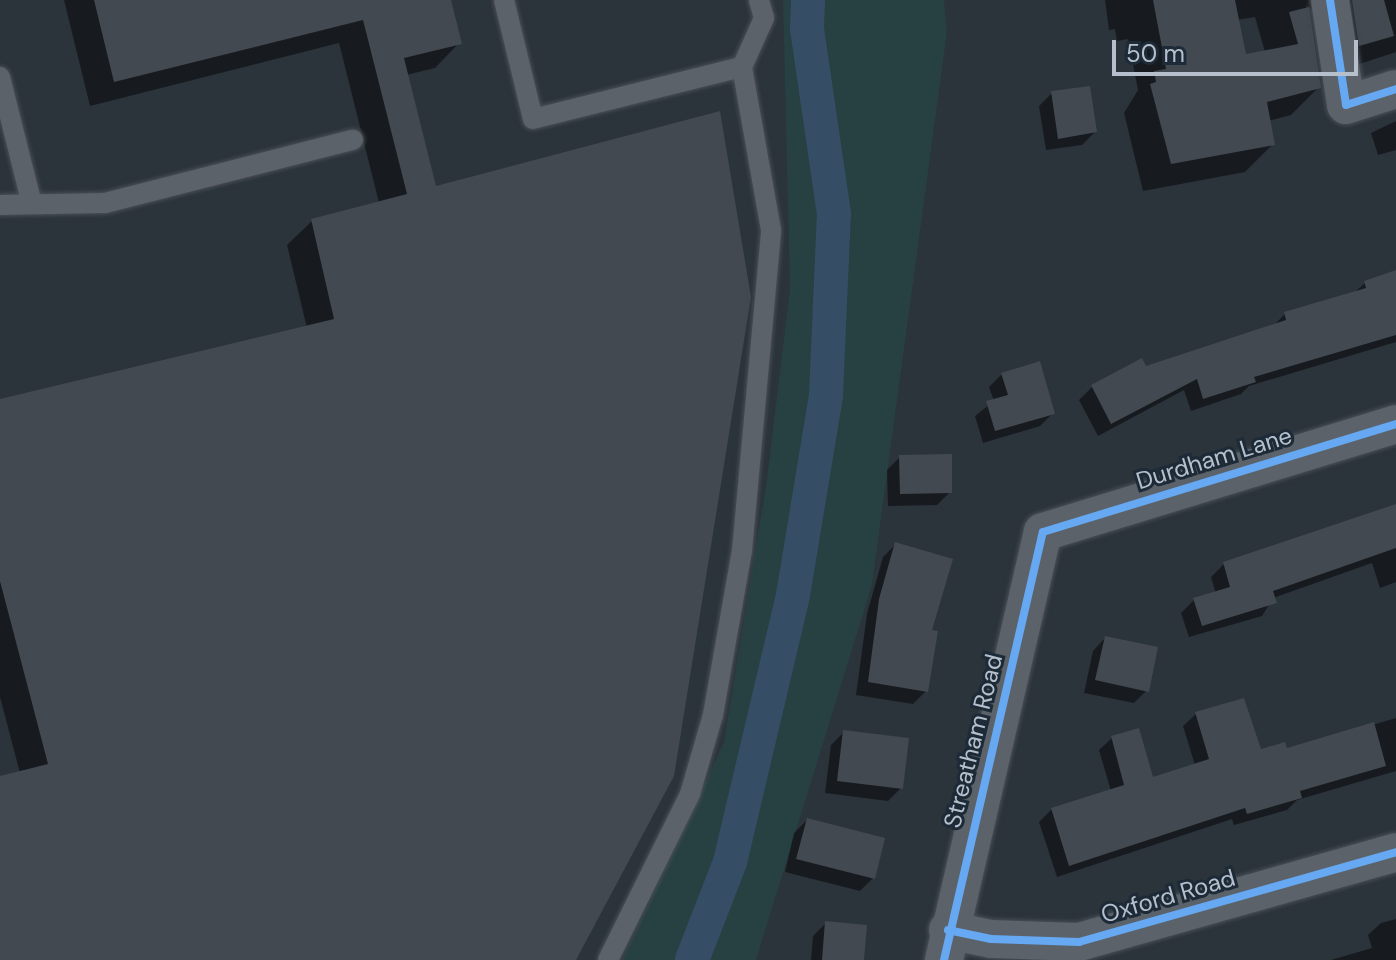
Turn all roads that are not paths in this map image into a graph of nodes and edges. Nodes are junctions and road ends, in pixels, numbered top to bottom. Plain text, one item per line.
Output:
1 (504, 0) edge
2 (759, 0) edge
3 (1330, 0) edge
4 (742, 67) junction
5 (0, 77) edge
6 (1396, 89) edge
7 (353, 140) dead end
8 (32, 204) junction
9 (0, 205) edge
10 (1396, 424) edge
11 (1043, 532) joint
12 (1396, 852) edge
13 (946, 945) edge
14 (608, 960) edge

1 - 4 lane
2 - 4 lane
3 - 6 street
4 - 14 lane
5 - 8 lane
7 - 8 lane
8 - 9 lane
10 - 11 street, Durdham Lane
11 - 13 street, Streatham Road
12 - 13 street, Oxford Road

